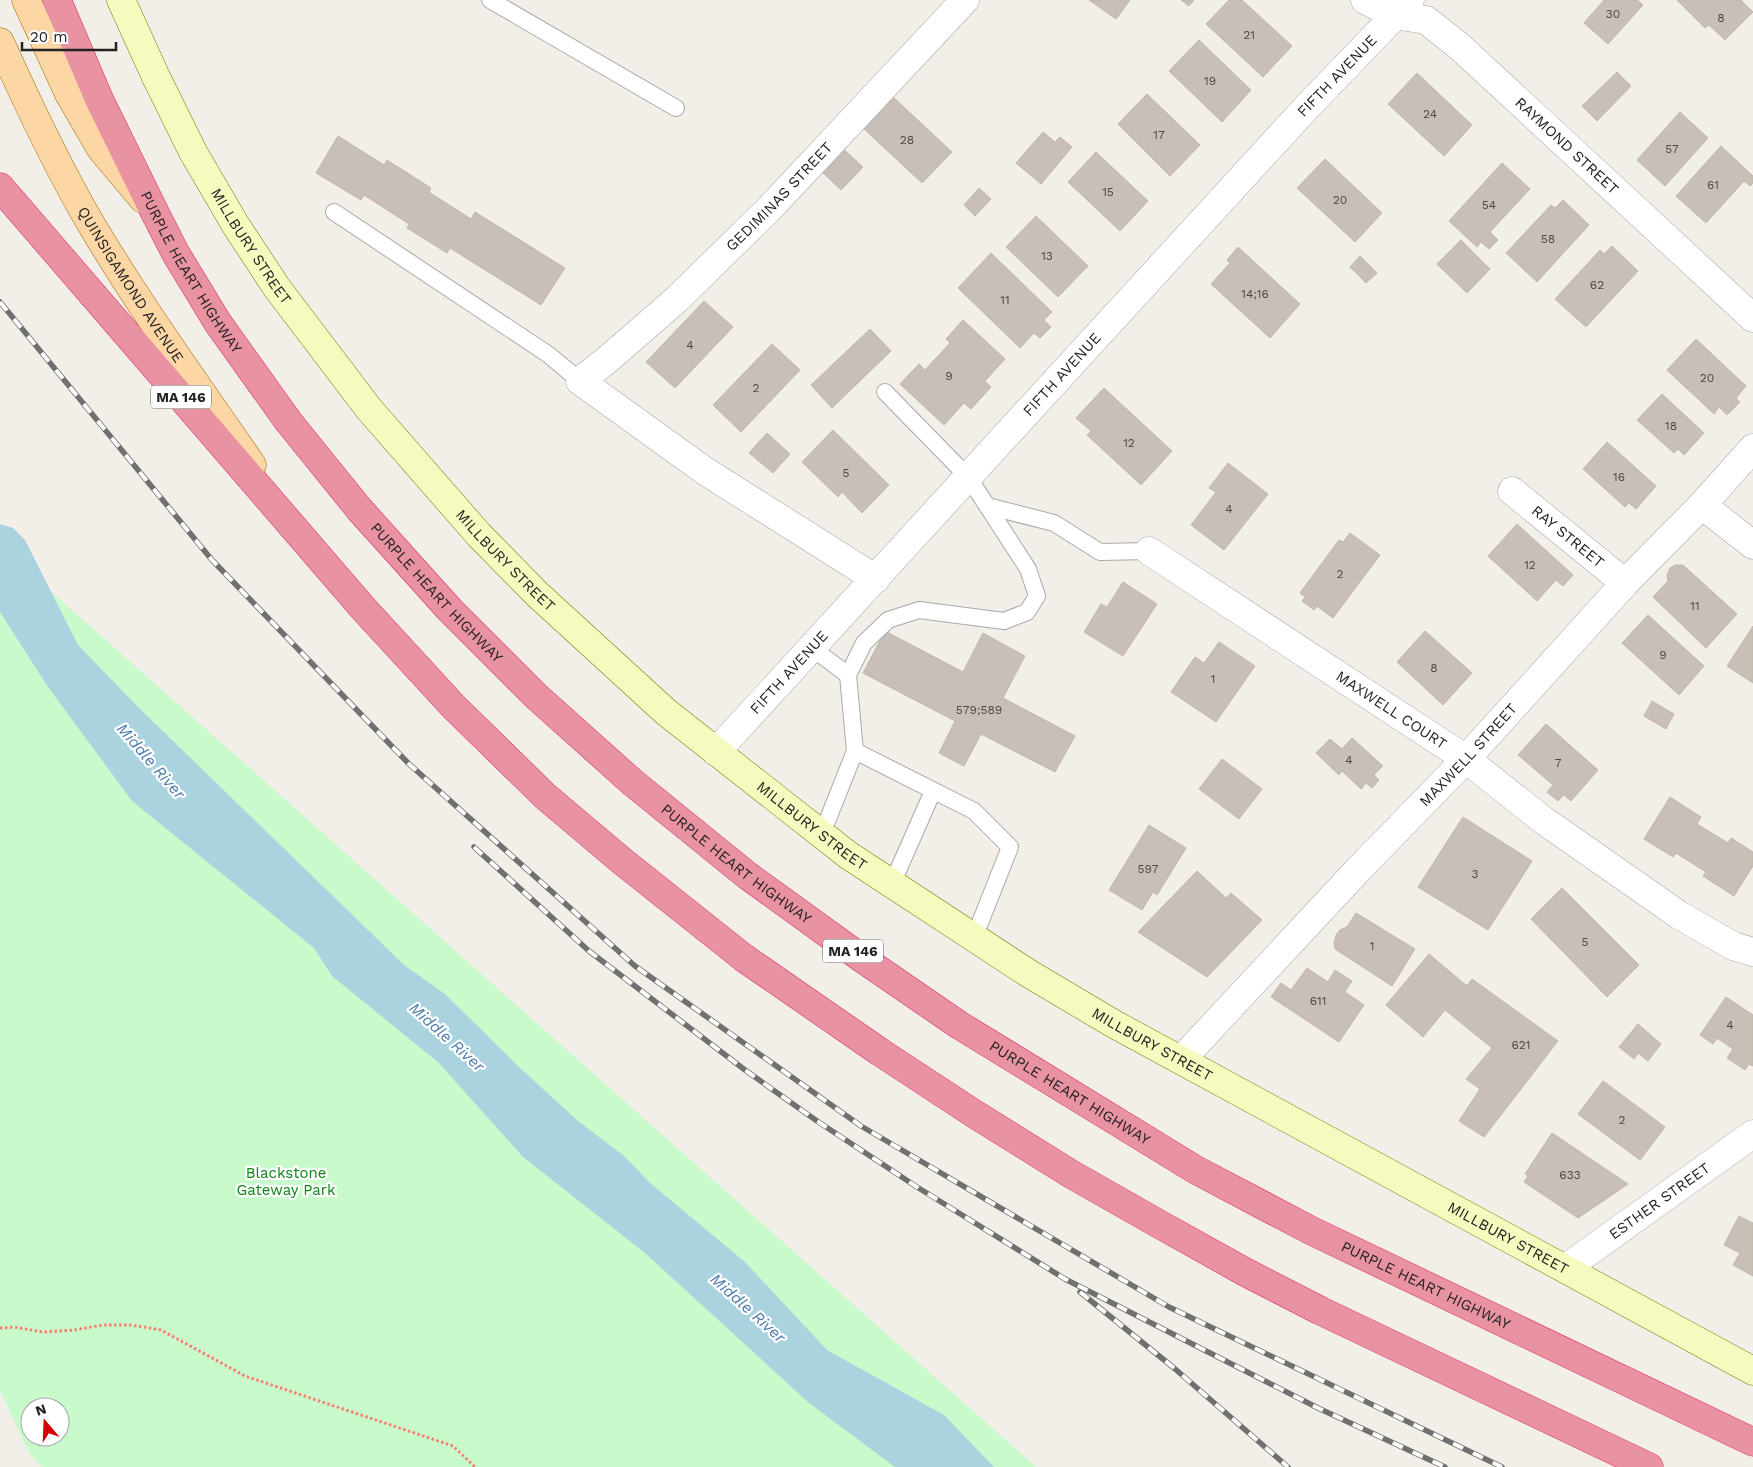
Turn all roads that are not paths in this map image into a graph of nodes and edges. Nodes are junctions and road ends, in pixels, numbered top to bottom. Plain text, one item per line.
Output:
1 (26, 0) edge
2 (57, 0) edge
3 (121, 0) edge
4 (490, 0) edge
5 (965, 0) edge
6 (1365, 0) edge
7 (1403, 7) edge
8 (0, 42) edge
9 (676, 108) dead end
10 (0, 187) edge
11 (154, 212) junction
12 (334, 212) dead end
13 (1753, 318) edge
14 (580, 381) junction
15 (885, 392) dead end
16 (1753, 448) edge
17 (969, 478) junction
18 (1512, 491) dead end
19 (1702, 505) junction
20 (987, 506) junction
21 (1753, 544) edge
22 (1149, 550) joint
23 (876, 579) junction
24 (1625, 583) junction
25 (362, 607) junction
26 (812, 648) junction
27 (848, 675) junction
28 (856, 751) junction
29 (716, 752) junction
30 (1466, 758) junction
31 (933, 791) junction
32 (822, 834) junction
33 (892, 884) junction
34 (974, 938) junction
35 (1741, 948) edge
36 (1181, 1060) junction
37 (1753, 1134) edge
38 (1566, 1268) junction
39 (1753, 1371) edge
40 (1753, 1442) edge
41 (1649, 1467) edge

1 - 11 main road
2 - 11 highway, PURPLE HEART HIGHWAY / MA 146
3 - 29 main road, MILLBURY STREET
4 - 9 lane
5 - 14 street, GEDIMINAS STREET
6 - 7 street, RAYMOND STREET
7 - 13 street, RAYMOND STREET
7 - 17 street, FIFTH AVENUE
8 - 25 main road, QUINSIGAMOND AVENUE
10 - 25 highway, MA 146
11 - 40 highway, PURPLE HEART HIGHWAY / MA 146
12 - 14 lane
14 - 23 street
15 - 17 lane
16 - 19 street, MAXWELL STREET
17 - 20 lane
17 - 23 street, FIFTH AVENUE
18 - 24 street, RAY STREET
19 - 21 street
19 - 24 street, MAXWELL STREET
20 - 22 lane
20 - 27 lane
22 - 30 street, MAXWELL COURT
23 - 26 street, FIFTH AVENUE
24 - 30 street, MAXWELL STREET
25 - 41 highway, MA 146
26 - 27 lane
26 - 29 street, FIFTH AVENUE
27 - 28 lane
28 - 31 lane
28 - 32 lane
29 - 32 main road, MILLBURY STREET
30 - 35 street, MAXWELL COURT
30 - 36 street, MAXWELL STREET
31 - 33 lane
31 - 34 lane
32 - 33 main road, MILLBURY STREET
33 - 34 main road, MILLBURY STREET
34 - 36 main road, MILLBURY STREET
36 - 38 main road, MILLBURY STREET
37 - 38 street, ESTHER STREET
38 - 39 main road, MILLBURY STREET

